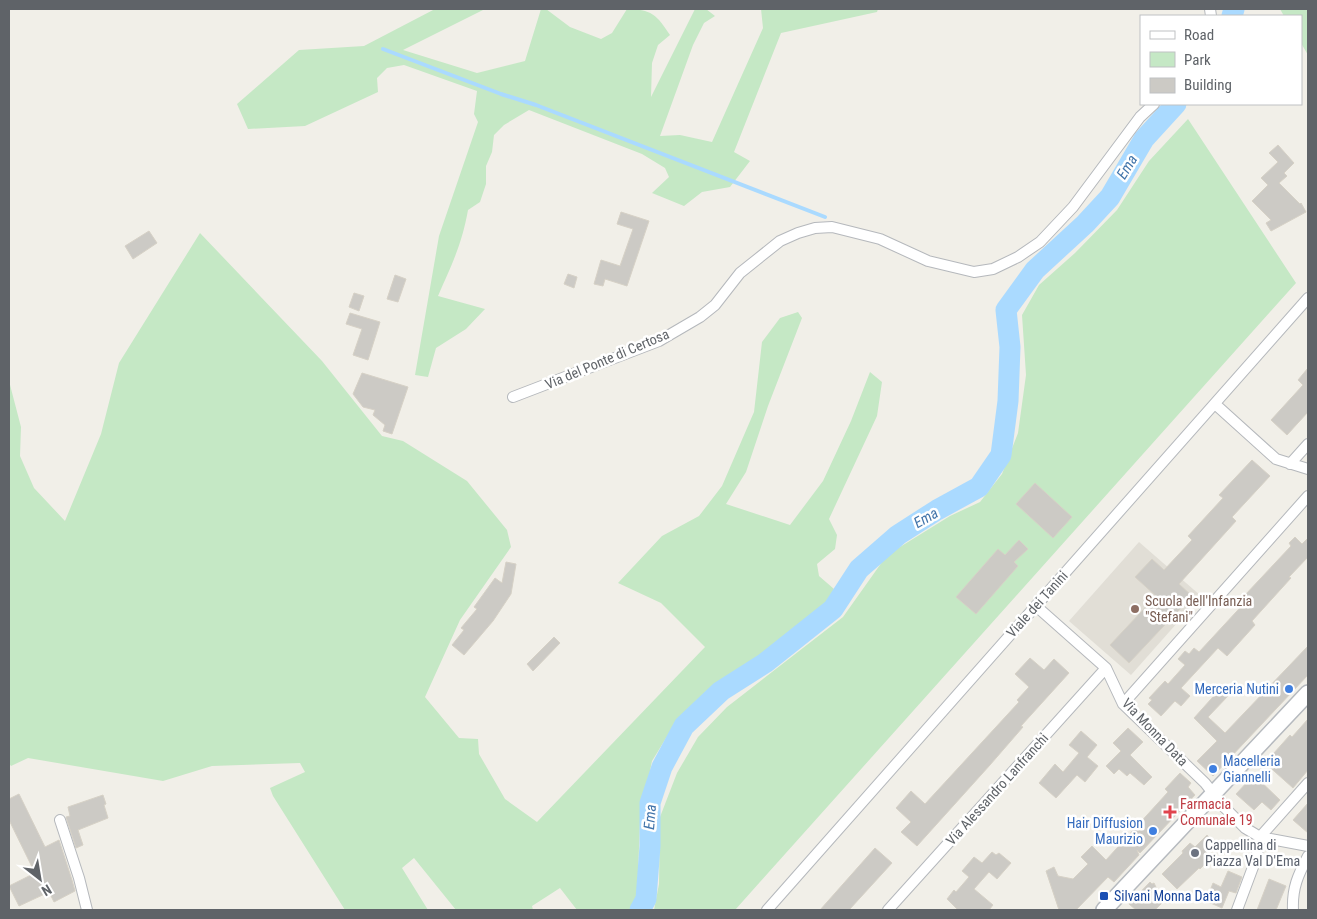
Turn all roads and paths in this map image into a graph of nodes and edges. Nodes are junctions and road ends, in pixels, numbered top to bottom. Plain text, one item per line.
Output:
1 (1153, 105) edge
2 (1308, 298) edge
3 (514, 397) dead end
4 (1215, 404) junction
5 (1308, 444) edge
6 (1290, 464) junction
7 (1308, 469) edge
8 (1308, 496) edge
9 (1036, 606) junction
10 (1106, 668) junction
11 (1308, 693) edge
12 (1123, 704) junction
13 (1308, 783) edge
14 (1214, 794) junction
15 (60, 820) dead end
16 (1260, 837) junction
17 (1308, 846) edge
18 (1308, 856) edge
19 (87, 910) edge
20 (768, 910) edge
21 (888, 910) edge
22 (1104, 910) edge
23 (1237, 910) edge
24 (1293, 910) edge

1 - 3 street, Via del Ponte di Certosa
2 - 4 street, Viale dei Tanini
4 - 6 street
4 - 9 street, Viale dei Tanini
5 - 6 street
6 - 7 street
8 - 12 street
9 - 10 street, Via Monna Data
9 - 20 street, Viale dei Tanini
10 - 12 street, Via Monna Data
10 - 21 street, Via Alessandro Lanfranchi
11 - 14 main road
12 - 14 street, Via Monna Data
13 - 16 street
14 - 16 street, Via Monna Data
14 - 22 main road
15 - 19 street
16 - 17 street
16 - 23 street
18 - 24 street

